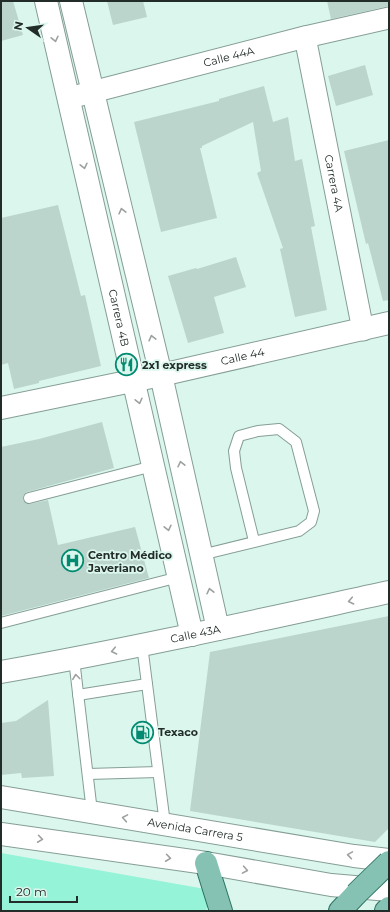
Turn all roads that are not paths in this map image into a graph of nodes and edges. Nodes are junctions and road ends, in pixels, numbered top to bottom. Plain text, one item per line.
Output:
1 (46, 1) edge
2 (72, 1) edge
3 (389, 18) edge
4 (305, 37) junction
5 (92, 91) junction
6 (69, 98) junction
7 (389, 324) edge
8 (363, 330) junction
9 (161, 374) junction
10 (134, 380) junction
11 (1, 408) edge
12 (153, 466) junction
13 (29, 498) dead end
14 (254, 541) junction
15 (201, 555) junction
16 (179, 577) junction
17 (389, 592) edge
18 (1, 623) edge
19 (218, 629) junction
20 (192, 635) junction
21 (142, 644) junction
22 (74, 659) junction
23 (1, 672) edge
24 (147, 684) junction
25 (78, 695) junction
26 (158, 772) junction
27 (88, 774) junction
28 (1, 797) edge
29 (92, 812) junction
30 (165, 824) junction
31 (1, 834) edge
32 (389, 861) edge
33 (206, 863) junction
34 (389, 890) edge
35 (389, 908) edge
36 (221, 911) edge
37 (340, 911) edge
38 (386, 911) edge

1 -> 6 street, Carrera 4B
2 - 5 street
3 - 4 street, Calle 44A
4 - 5 street, Calle 44A
4 - 8 street, Carrera 4A
5 - 6 street, Calle 44A
9 -> 5 street
6 -> 10 street, Carrera 4B
7 - 8 street, Calle 44
8 - 9 street, Calle 44
9 - 10 street, Calle 44
15 -> 9 street
10 - 11 street, Calle 44
10 -> 12 street, Carrera 4B
12 - 13 lane
12 -> 16 street, Carrera 4B
14 - 14 lane
14 - 15 lane
19 -> 15 street
16 - 18 lane
16 - 20 street, Carrera 4B
17 -> 19 street, Calle 43A
19 - 20 street, Calle 43A
20 - 21 street, Calle 43A
21 -> 22 street, Calle 43A
21 - 24 lane
22 - 23 street, Calle 43A
25 -> 22 lane
24 - 25 lane
24 - 26 lane
25 - 27 lane
26 - 27 lane
26 - 30 lane
27 - 29 lane
28 - 29 street, Avenida Carrera 5
30 -> 29 street, Avenida Carrera 5
32 -> 30 street, Avenida Carrera 5
31 -> 33 street
32 - 37 main road, bridge
33 -> 34 street
33 - 36 main road
35 - 38 main road

